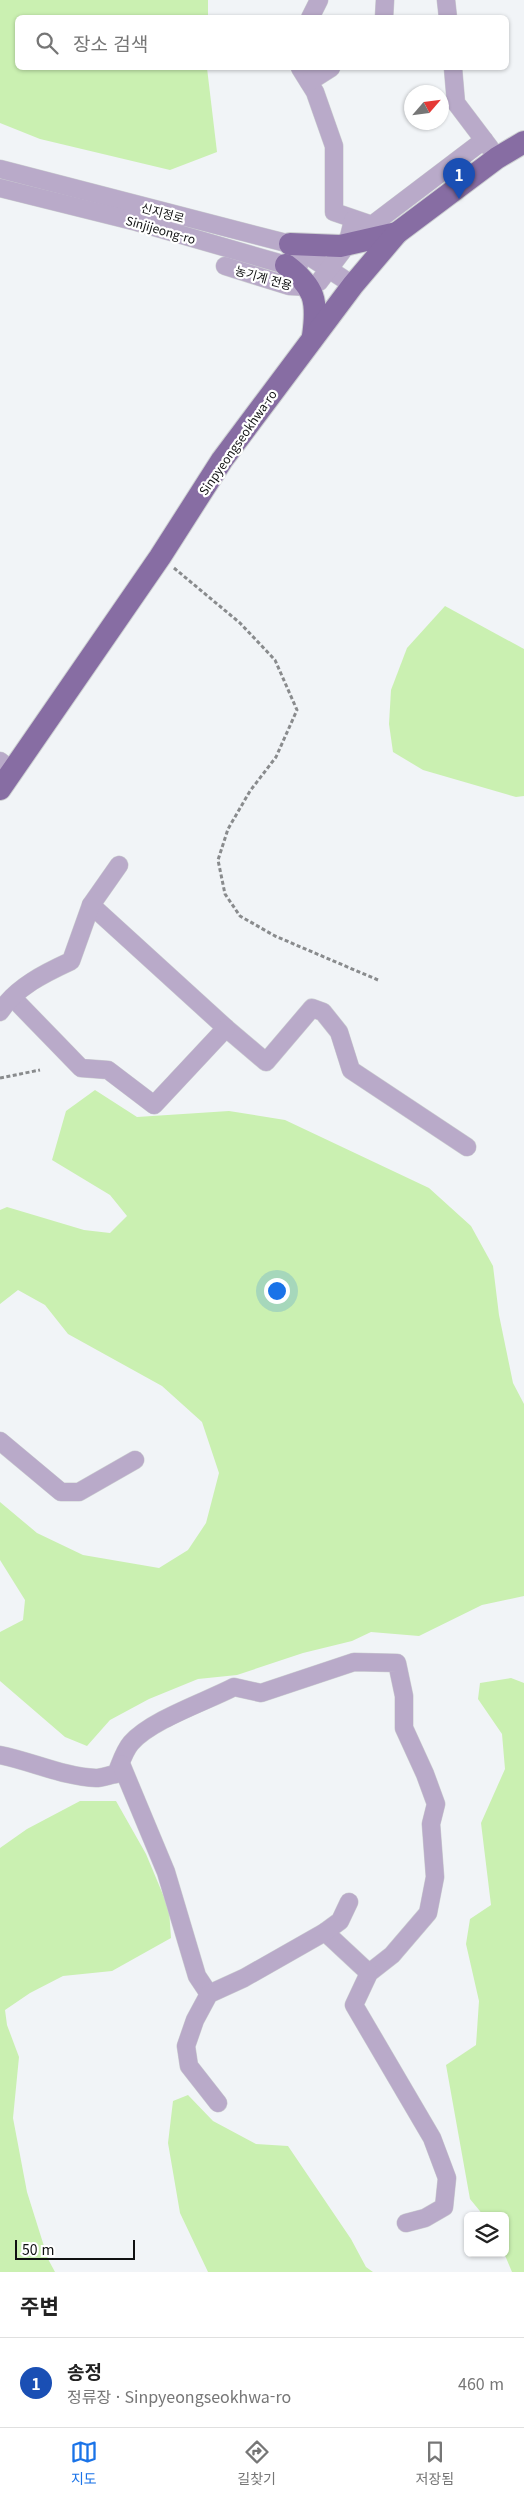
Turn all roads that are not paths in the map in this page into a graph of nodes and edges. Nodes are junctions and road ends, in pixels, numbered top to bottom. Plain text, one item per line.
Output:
1 (319, 0) edge
2 (385, 0) edge
3 (446, 0) edge
4 (312, 15) edge
5 (384, 15) edge
6 (448, 15) edge
7 (324, 70) edge
8 (453, 70) edge
9 (305, 75) edge
10 (524, 142) edge
11 (490, 149) junction
12 (0, 169) edge
13 (0, 188) edge
14 (353, 220) junction
15 (397, 233) junction
16 (347, 245) junction
17 (288, 254) junction
18 (225, 266) dead end
19 (325, 268) junction
20 (353, 285) junction
21 (310, 287) junction
22 (313, 336) junction
23 (4, 774) edge
24 (119, 865) dead end
25 (91, 905) junction
26 (13, 998) junction
27 (0, 1012) edge
28 (226, 1028) junction
29 (467, 1147) dead end
30 (0, 1441) edge
31 (135, 1460) dead end
32 (0, 1755) edge
33 (121, 1764) junction
34 (349, 1902) dead end
35 (325, 1932) junction
36 (368, 1973) junction
37 (209, 1994) junction
38 (218, 2103) dead end
39 (406, 2222) dead end

1 - 4 street
2 - 5 street
3 - 6 street
7 - 9 street
8 - 11 street
9 - 14 street
10 - 11 main road, Sinpyeongseokhwa-ro
11 - 14 street
11 - 15 main road, Sinpyeongseokhwa-ro
12 - 17 street, 신지정로
13 - 17 street, Sinjijeong-ro
14 - 16 street, 농기계 전용
15 - 16 main road
15 - 20 main road, Sinpyeongseokhwa-ro
16 - 17 main road
16 - 19 street, 농기계 전용
17 - 19 street, 신지정로
17 - 21 main road
18 - 21 street, 농기계 전용
19 - 20 street, 신지정로
19 - 21 street, 농기계 전용
20 - 22 main road, Sinpyeongseokhwa-ro
21 - 22 main road
22 - 23 main road, Sinpyeongseokhwa-ro
24 - 25 street
25 - 26 street
25 - 28 street
26 - 27 street
26 - 28 street
28 - 29 street
30 - 31 street
32 - 33 street
33 - 36 street
33 - 37 street
34 - 35 street
35 - 36 street
35 - 37 street
36 - 39 street
37 - 38 street

